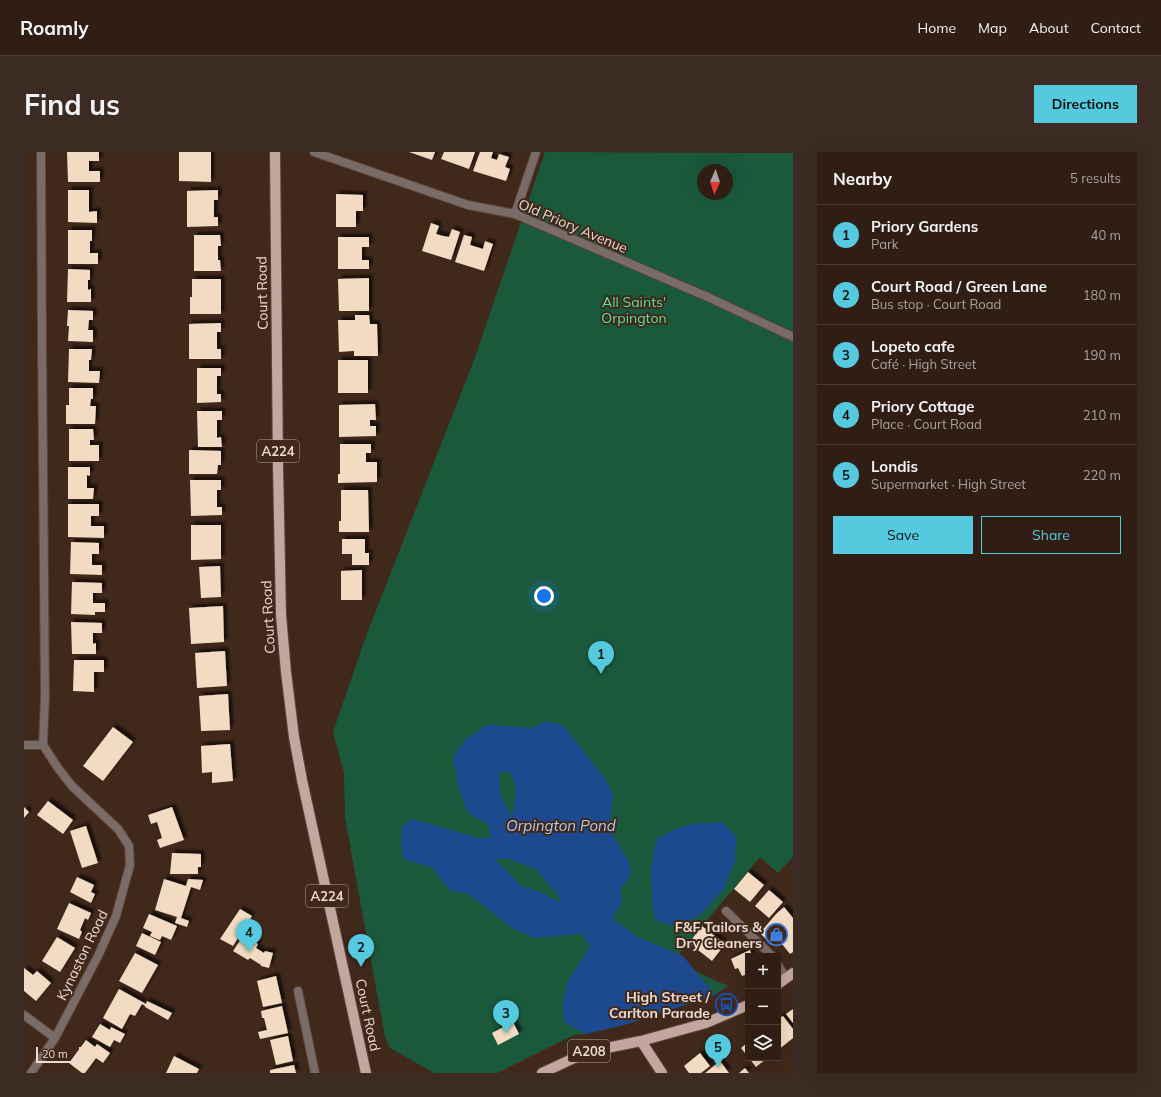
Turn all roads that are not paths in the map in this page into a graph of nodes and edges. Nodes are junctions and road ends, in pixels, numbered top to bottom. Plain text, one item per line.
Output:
1 (42, 152) edge
2 (275, 152) edge
3 (314, 152) edge
4 (536, 152) edge
5 (515, 214) junction
6 (793, 337) edge
7 (24, 745) edge
8 (43, 745) junction
9 (726, 911) dead end
10 (769, 953) edge
11 (298, 991) dead end
12 (745, 1006) edge
13 (24, 1015) edge
14 (54, 1038) junction
15 (640, 1041) junction
16 (364, 1063) junction
17 (31, 1073) edge
18 (315, 1073) edge
19 (366, 1073) edge
20 (374, 1073) edge
21 (542, 1073) edge
22 (662, 1073) edge

1 - 8 street
2 - 16 main road, Court Road / A224
3 - 5 street, Old Priory Avenue
4 - 5 street
5 - 6 street, Old Priory Avenue
7 - 8 street
8 - 14 street, Kynaston Road
9 - 10 street
11 - 18 street
12 - 15 main road, A208
13 - 14 street
14 - 17 street, Kynaston Road
15 - 21 main road, A208
15 - 22 main road
16 - 19 main road, Court Road / A224
16 - 20 main road

